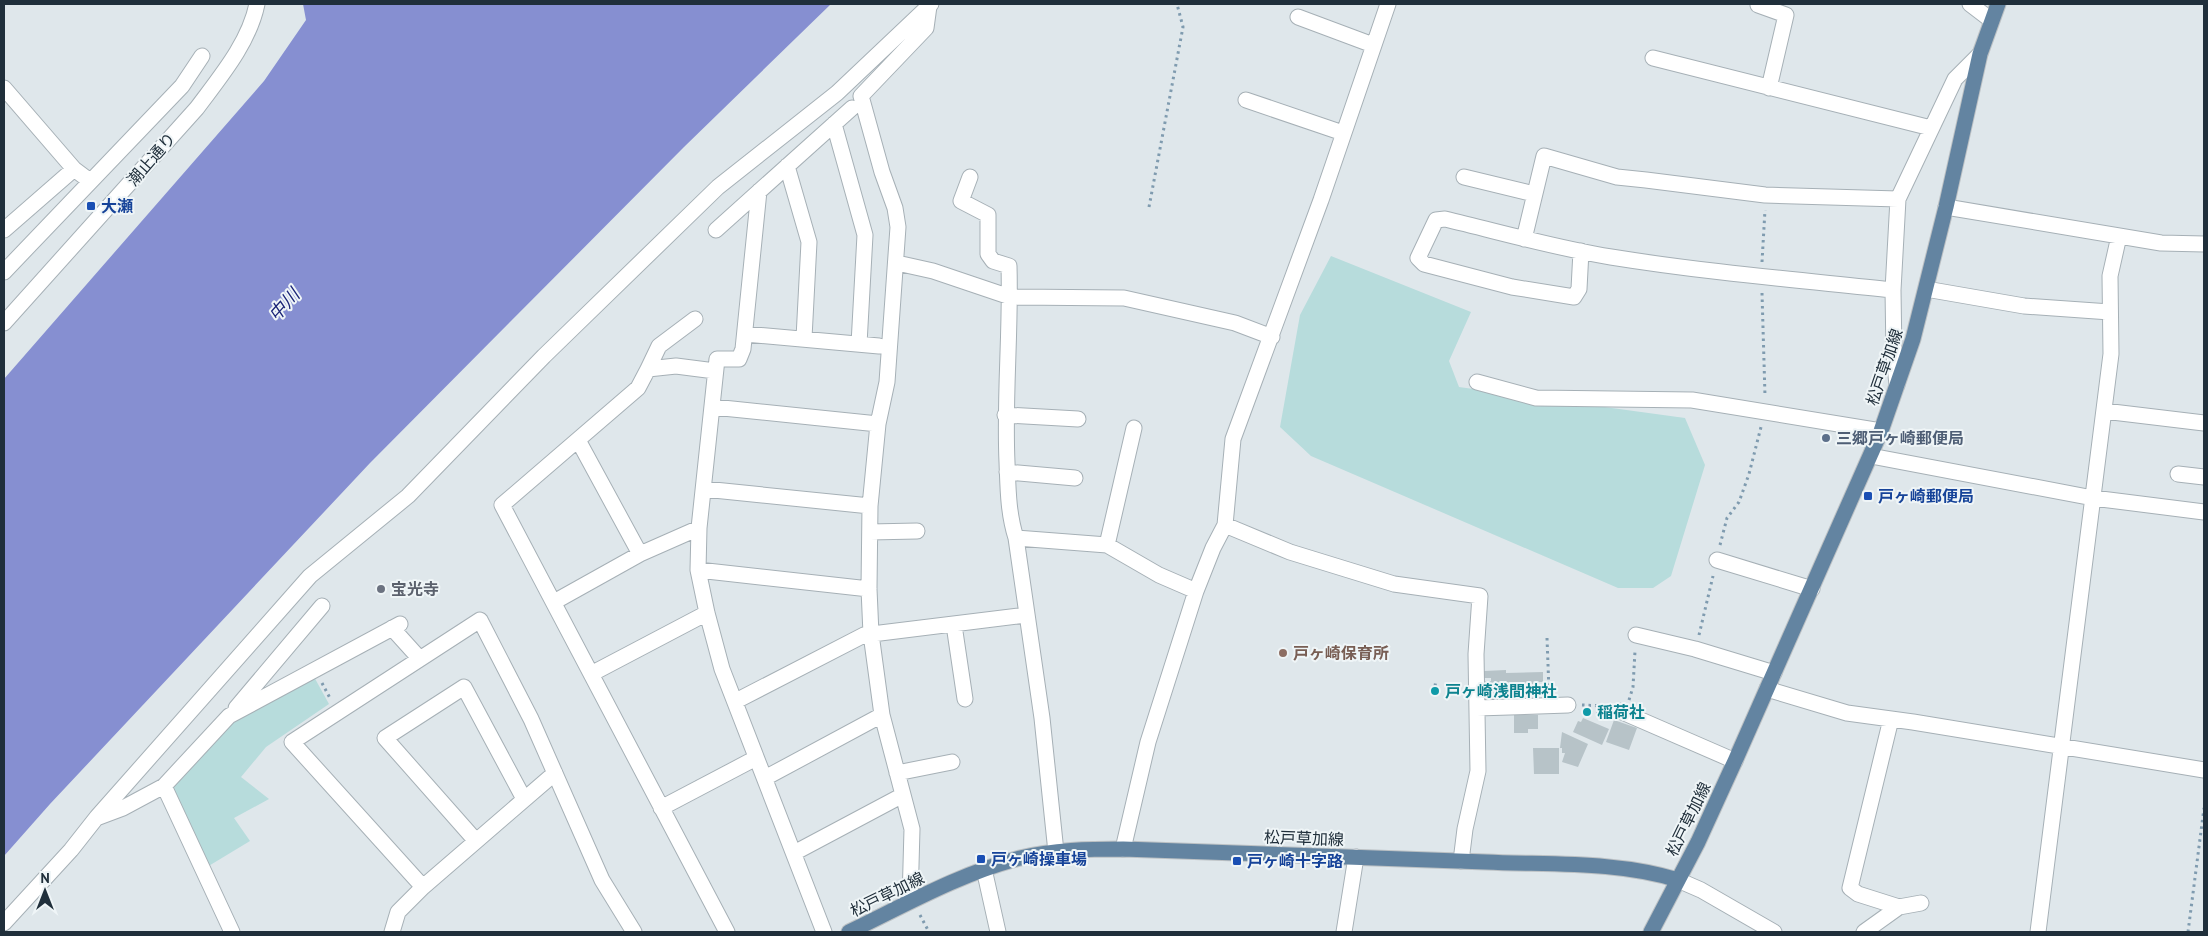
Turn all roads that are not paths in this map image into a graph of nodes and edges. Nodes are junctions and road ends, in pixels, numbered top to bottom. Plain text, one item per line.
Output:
1 (257, 4) edge
2 (1388, 4) edge
3 (1970, 4) edge
4 (1998, 4) edge
5 (930, 5) edge
6 (1758, 6) dead end
7 (1298, 17) dead end
8 (1991, 20) junction
9 (1373, 45) junction
10 (1980, 54) junction
11 (202, 56) dead end
12 (1653, 58) dead end
13 (4, 88) edge
14 (1769, 88) junction
15 (1246, 100) dead end
16 (852, 108) dead end
17 (834, 124) junction
18 (1931, 128) junction
19 (1343, 133) junction
20 (766, 149) junction
21 (785, 168) junction
22 (74, 169) junction
23 (970, 177) dead end
24 (1464, 178) dead end
25 (90, 181) junction
26 (759, 191) junction
27 (1534, 194) junction
28 (1898, 199) junction
29 (1946, 206) junction
30 (4, 230) edge
31 (716, 230) dead end
32 (2119, 236) junction
33 (1524, 239) junction
34 (2204, 244) edge
35 (1581, 251) junction
36 (897, 262) junction
37 (4, 272) edge
38 (1926, 289) junction
39 (1893, 290) junction
40 (1010, 297) junction
41 (2110, 312) junction
42 (695, 318) dead end
43 (4, 322) edge
44 (745, 334) junction
45 (1272, 337) junction
46 (804, 338) junction
47 (859, 344) junction
48 (879, 346) dead end
49 (648, 369) junction
50 (715, 371) junction
51 (1477, 382) dead end
52 (1897, 384) junction
53 (713, 407) junction
54 (2104, 411) junction
55 (1005, 416) junction
56 (1078, 419) dead end
57 (2204, 423) edge
58 (878, 424) junction
59 (1134, 428) dead end
60 (1881, 431) junction
61 (578, 440) junction
62 (1870, 456) junction
63 (1007, 472) junction
64 (2178, 474) dead end
65 (2204, 477) edge
66 (1075, 478) dead end
67 (704, 489) junction
68 (2092, 498) junction
69 (870, 506) junction
70 (2204, 512) edge
71 (1225, 525) junction
72 (699, 528) junction
73 (917, 531) dead end
74 (870, 532) junction
75 (1016, 538) junction
76 (1107, 545) junction
77 (640, 554) junction
78 (1717, 560) dead end
79 (698, 570) junction
80 (869, 589) junction
81 (1812, 589) junction
82 (1196, 591) junction
83 (554, 602) junction
84 (322, 606) dead end
85 (707, 613) junction
86 (1026, 615) junction
87 (954, 625) junction
88 (871, 634) junction
89 (1636, 635) road end
90 (420, 659) junction
91 (1774, 673) junction
92 (591, 674) junction
93 (1767, 688) junction
94 (965, 698) dead end
95 (736, 701) junction
96 (1568, 705) road end
97 (1477, 708) junction
98 (1623, 711) road end
99 (882, 715) junction
100 (229, 716) junction
101 (1891, 719) junction
102 (2062, 747) junction
103 (756, 758) junction
104 (1735, 761) junction
105 (952, 762) dead end
106 (2204, 770) edge
107 (555, 773) junction
108 (897, 773) junction
109 (765, 778) junction
110 (164, 786) junction
111 (903, 794) junction
112 (524, 799) junction
113 (661, 808) junction
114 (97, 817) junction
115 (476, 841) junction
116 (1123, 849) junction
117 (1056, 852) junction
118 (794, 853) junction
119 (1356, 857) junction
120 (1461, 861) junction
121 (984, 869) junction
122 (1678, 880) junction
123 (423, 887) junction
124 (910, 901) junction
125 (1921, 903) dead end
126 (1899, 906) junction
127 (4, 923) edge
128 (870, 928) edge
129 (1760, 928) edge
130 (232, 932) edge
131 (392, 932) edge
132 (634, 932) edge
133 (727, 932) edge
134 (824, 932) edge
135 (848, 932) edge
136 (998, 932) edge
137 (1344, 932) edge
138 (1651, 932) edge
139 (1774, 932) edge
140 (1864, 932) edge
141 (2038, 932) edge

1 - 43 street, 潮止通り
2 - 9 street
3 - 8 street
4 - 8 main road, 松戸草加線
5 - 20 street
5 - 36 street
6 - 14 street
7 - 9 street
8 - 10 main road, 松戸草加線
9 - 19 street
10 - 18 street
10 - 29 main road, 松戸草加線
11 - 25 street
12 - 14 street
13 - 22 street
14 - 18 street
15 - 19 street
16 - 17 street
17 - 21 street
17 - 47 street
18 - 28 street
19 - 45 street
20 - 21 street
20 - 114 street
21 - 26 street
21 - 46 street
22 - 25 street
22 - 30 street
23 - 40 street
24 - 27 street
25 - 37 street
26 - 31 street
26 - 44 street
27 - 28 street
27 - 33 street
28 - 39 street
29 - 32 street
29 - 38 main road, 松戸草加線
32 - 34 street
32 - 41 street
33 - 35 street
33 - 35 street
35 - 39 street
36 - 40 street
36 - 58 street
38 - 41 street
38 - 52 main road, 松戸草加線
39 - 52 street
40 - 45 street
40 - 55 street
41 - 54 street
42 - 49 street
44 - 46 street
44 - 50 street
45 - 71 street
46 - 47 street
47 - 48 street
49 - 50 street
49 - 61 street
50 - 53 street
51 - 60 street
52 - 60 main road, 松戸草加線
53 - 58 street
53 - 67 street
54 - 57 street
54 - 68 street
55 - 56 street
55 - 63 street
58 - 69 street
59 - 76 street
60 - 62 main road, 松戸草加線
61 - 77 street
61 - 83 street
62 - 68 street
62 - 81 main road, 松戸草加線
63 - 66 street
63 - 75 street
64 - 65 street
67 - 69 street
67 - 72 street
68 - 70 street
68 - 102 street
69 - 74 street
71 - 82 street
71 - 97 street
72 - 77 street
72 - 79 street
73 - 74 street
74 - 80 street
75 - 76 street
75 - 86 street
76 - 82 street
77 - 83 street
78 - 81 street
79 - 80 street
79 - 85 street
80 - 88 street
81 - 91 main road, 松戸草加線
82 - 116 street
83 - 92 street
84 - 100 street
85 - 92 street
85 - 95 street
86 - 87 street
86 - 117 street
87 - 88 street
87 - 94 street
88 - 95 street
88 - 99 street
89 - 91 street
90 - 100 street
90 - 107 street
90 - 123 street
91 - 93 main road, 松戸草加線
92 - 113 street
93 - 101 street
93 - 104 main road, 松戸草加線
95 - 103 street
96 - 97 street
97 - 120 street
98 - 104 street
99 - 108 street
99 - 109 street
100 - 110 street
101 - 102 street
101 - 126 street
102 - 106 street
102 - 141 street
103 - 109 street
103 - 113 street
104 - 122 main road, 松戸草加線
105 - 108 street
107 - 112 street
107 - 132 street
108 - 111 street
109 - 118 street
110 - 114 street
110 - 130 street
111 - 118 street
111 - 124 street
112 - 115 street
112 - 115 street
113 - 133 street
114 - 127 street
115 - 123 street
116 - 117 main road, 松戸草加線
116 - 119 main road, 松戸草加線
117 - 121 main road, 松戸草加線
118 - 134 street
119 - 120 main road, 松戸草加線
119 - 137 street
120 - 122 main road, 松戸草加線
121 - 124 main road, 松戸草加線
121 - 136 street
122 - 129 street
122 - 138 main road
123 - 131 street
124 - 128 main road, 松戸草加線
125 - 126 street
126 - 140 street
128 - 135 main road, 松戸草加線
129 - 139 street

